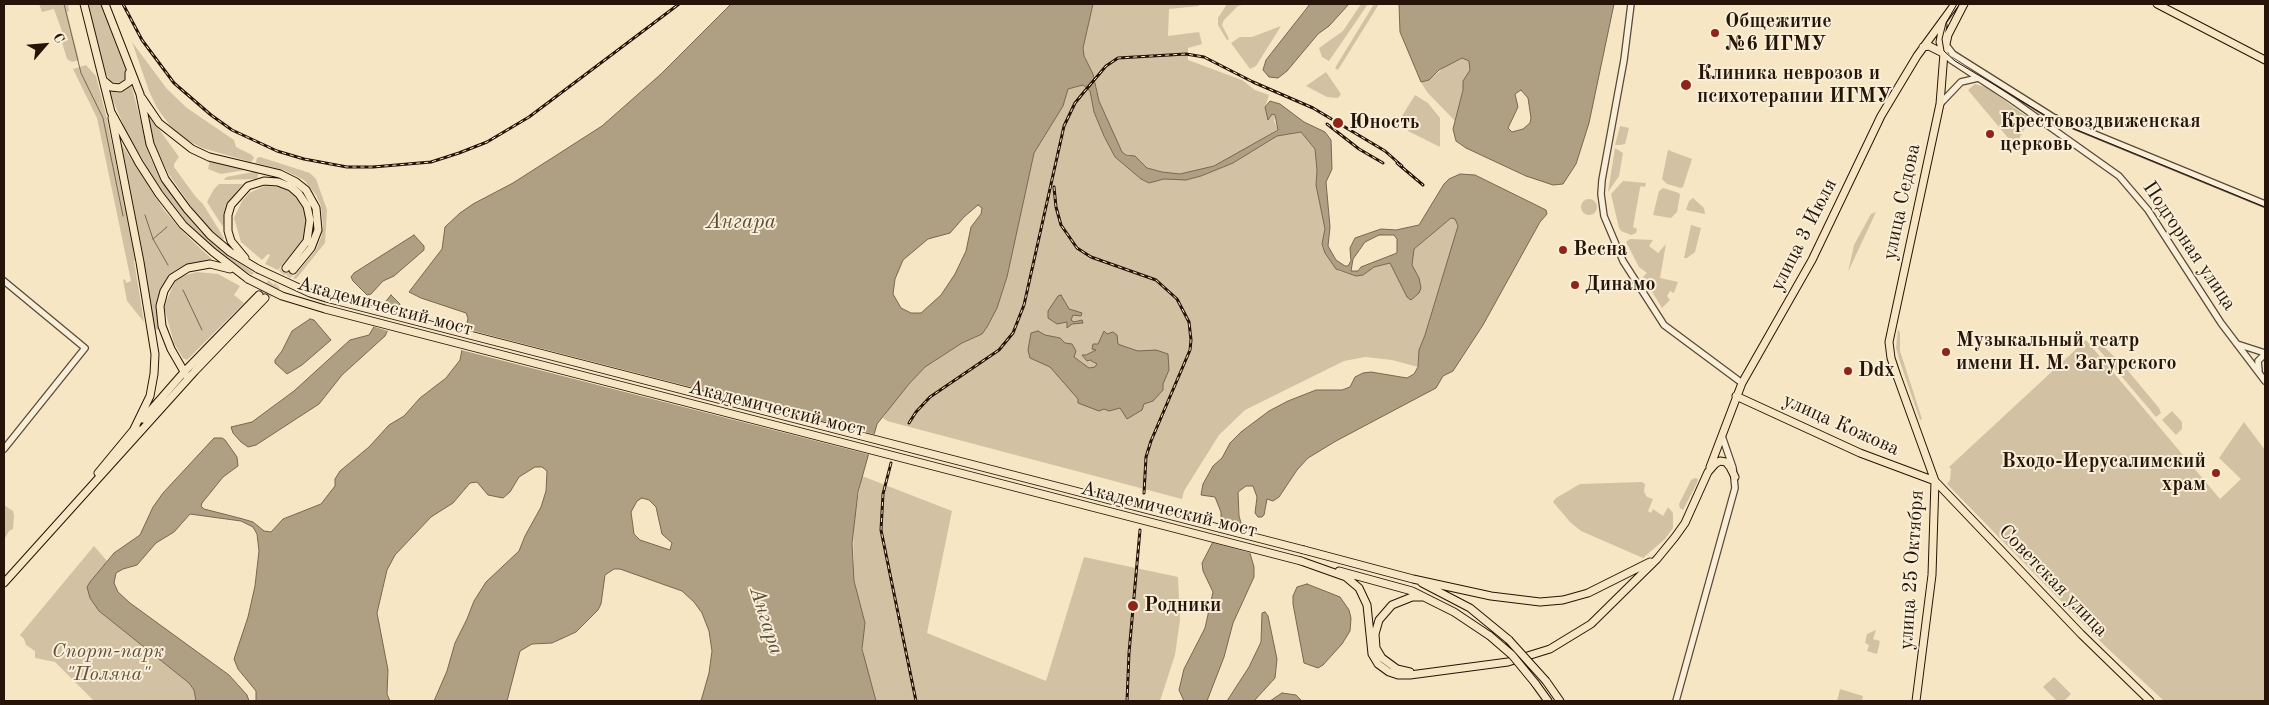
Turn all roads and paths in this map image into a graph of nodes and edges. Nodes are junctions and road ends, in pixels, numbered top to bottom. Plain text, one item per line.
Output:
1 (84, 4) edge
2 (105, 4) edge
3 (1631, 4) edge
4 (1955, 4) edge
5 (1964, 4) edge
6 (2157, 4) edge
7 (1944, 20) junction
8 (1946, 45) junction
9 (1923, 47) junction
10 (1944, 53) junction
11 (1953, 54) junction
12 (2265, 60) edge
13 (127, 62) junction
14 (103, 78) junction
15 (1978, 78) junction
16 (140, 94) junction
17 (1940, 104) junction
18 (111, 112) junction
19 (2265, 204) edge
20 (255, 267) junction
21 (245, 277) junction
22 (4, 281) edge
23 (2237, 344) junction
24 (2265, 353) edge
25 (1891, 358) joint
26 (188, 369) junction
27 (2259, 373) junction
28 (186, 380) junction
29 (2265, 381) edge
30 (1742, 383) junction
31 (1736, 396) junction
32 (134, 429) junction
33 (1722, 435) junction
34 (4, 449) edge
35 (1708, 472) junction
36 (1735, 477) junction
37 (1935, 481) junction
38 (83, 493) junction
39 (1657, 559) junction
40 (1322, 567) junction
41 (1413, 579) junction
42 (4, 583) edge
43 (1428, 598) junction
44 (1423, 673) junction
45 (1548, 701) edge
46 (1560, 701) edge
47 (1676, 701) edge
48 (1916, 701) edge
49 (2150, 701) edge

1 - 14 main road
2 - 13 main road
3 - 30 street
4 - 7 main road, улица 3 Июля
5 - 8 main road
6 - 12 main road
7 - 9 main road, улица 3 Июля
7 - 10 main road
8 - 10 main road
8 - 11 street
9 - 10 main road
9 - 30 main road, улица 3 Июля
10 - 11 street
10 - 15 street, Подгорная улица
10 - 17 main road, улица Седова
11 - 19 street
13 - 14 main road
13 - 16 main road
14 - 18 main road
15 - 17 street
15 - 23 street, Подгорная улица
16 - 20 main road, Академический мост
16 - 20 main road
17 - 25 main road, улица Седова
18 - 21 main road
18 - 32 main road
20 - 41 main road, Академический мост, bridge
21 - 26 main road
21 - 40 main road, Академический мост, bridge
22 - 34 street
23 - 24 street
23 - 27 street, Подгорная улица
24 - 27 street
25 - 37 main road, улица 25 Октября
26 - 28 main road
26 - 28 main road
26 - 32 main road
27 - 29 street, Подгорная улица
28 - 38 main road
30 - 31 main road, улица 3 Июля
31 - 33 main road, улица 3 Июля
31 - 37 main road, улица Кожова
32 - 38 main road
33 - 35 main road, улица 3 Июля
33 - 36 street
35 - 36 main road
35 - 39 main road, улица 3 Июля
36 - 47 street
37 - 48 main road, улица 25 Октября
37 - 49 main road, Советская улица
38 - 42 main road
39 - 41 main road
39 - 44 main road, улица 3 Июля
40 - 43 main road
40 - 44 main road, улица 3 Июля
41 - 46 main road, bridge
43 - 44 main road
43 - 45 main road, bridge

